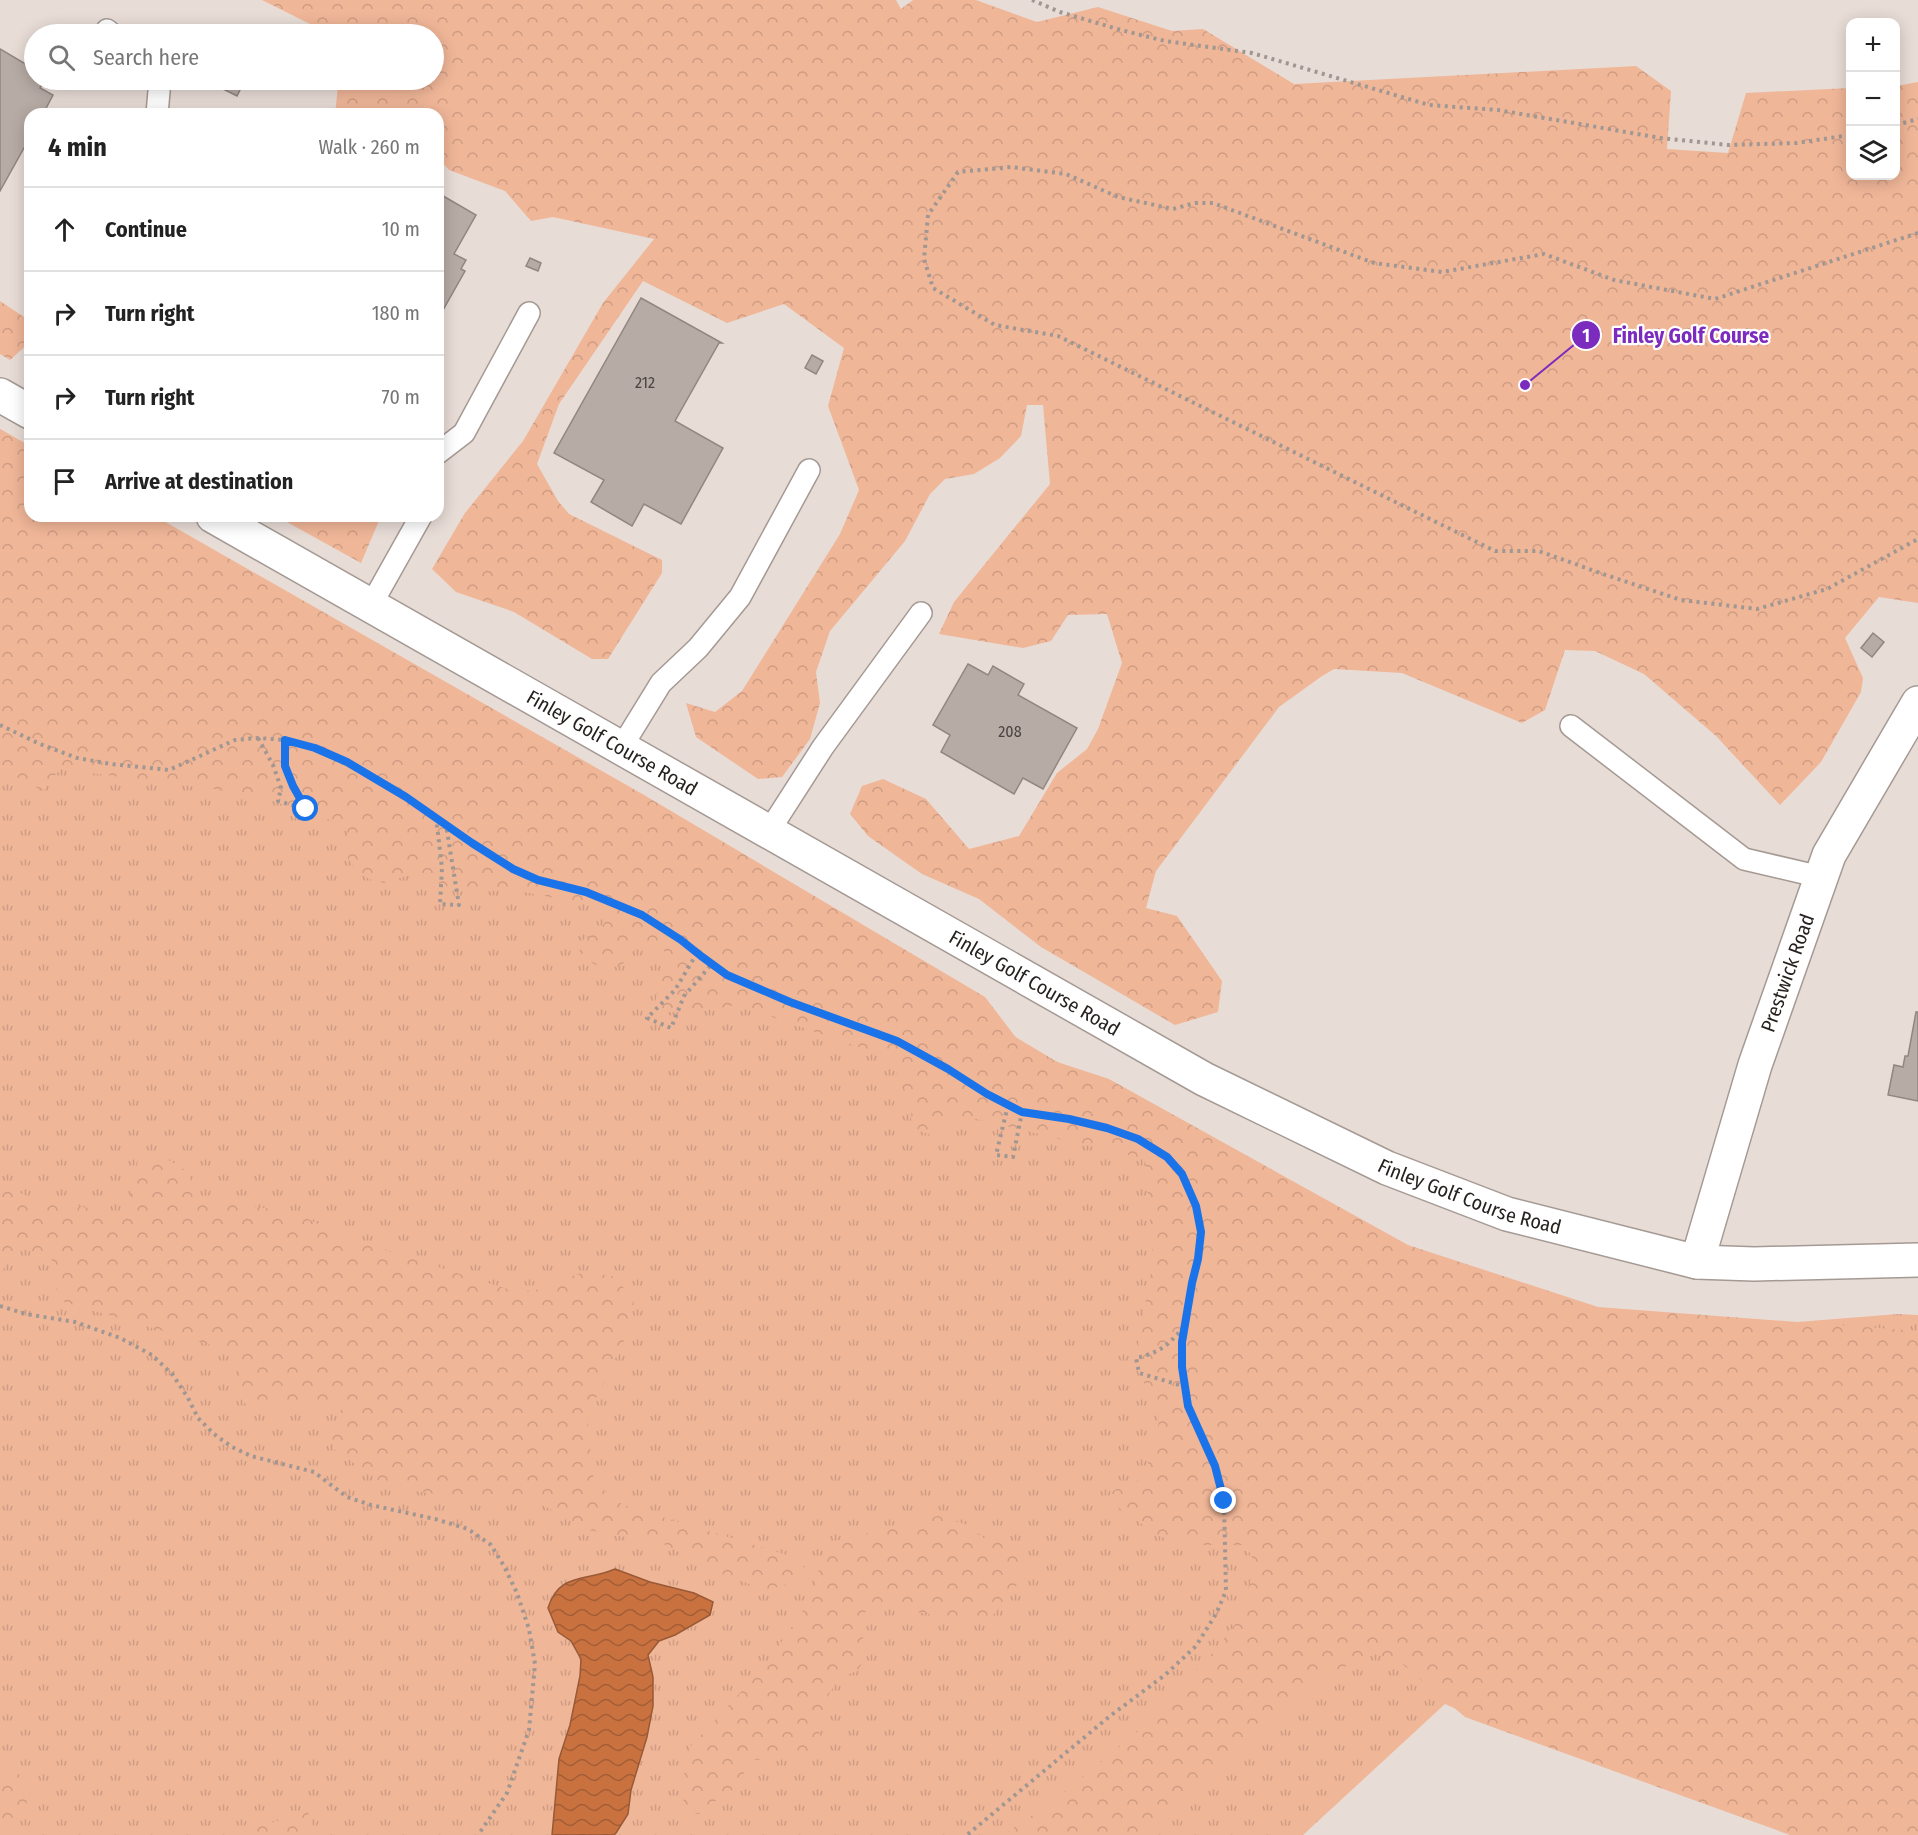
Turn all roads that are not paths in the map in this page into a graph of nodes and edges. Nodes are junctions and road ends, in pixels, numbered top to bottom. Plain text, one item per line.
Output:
1 (159, 90) edge
2 (158, 108) edge
3 (529, 313) dead end
4 (0, 395) edge
5 (24, 409) edge
6 (444, 448) edge
7 (809, 470) dead end
8 (224, 522) edge
9 (418, 522) edge
10 (371, 605) junction
11 (921, 613) dead end
12 (1918, 703) edge
13 (1571, 726) dead end
14 (621, 747) junction
15 (769, 831) junction
16 (1821, 877) junction
17 (1918, 1260) edge
18 (1697, 1262) junction

1 - 2 lane
3 - 6 lane
4 - 5 street
7 - 14 lane
8 - 10 street, Finley Golf Course Road
9 - 10 lane
10 - 14 street, Finley Golf Course Road
11 - 15 lane
12 - 16 street, Prestwick Road
13 - 16 lane
14 - 15 street, Finley Golf Course Road
15 - 18 street, Finley Golf Course Road
16 - 18 street, Prestwick Road
17 - 18 street, Finley Golf Course Road

